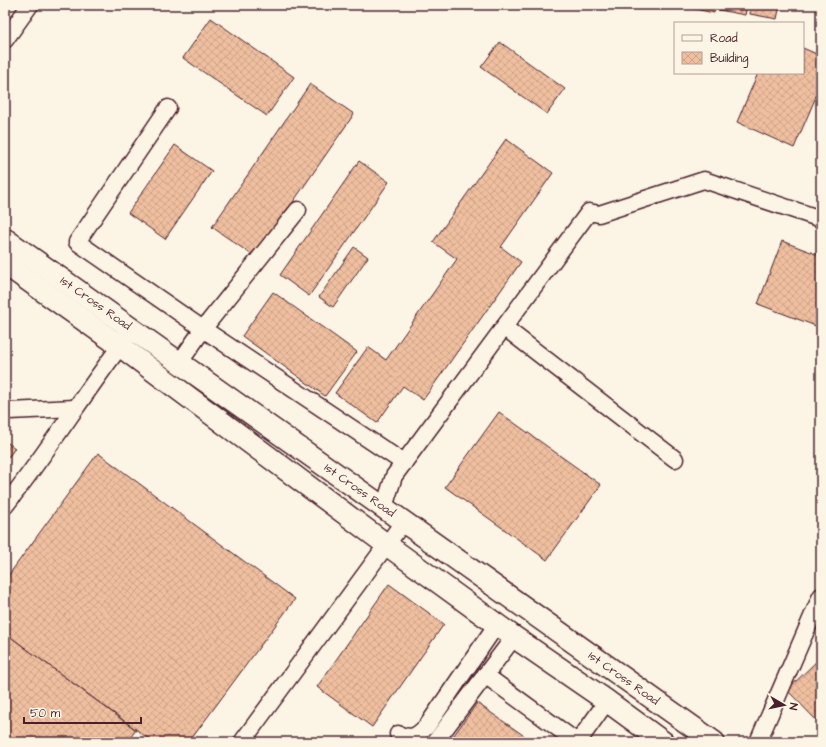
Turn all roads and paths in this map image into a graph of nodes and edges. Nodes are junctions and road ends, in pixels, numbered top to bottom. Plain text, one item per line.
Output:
1 (30, 5) edge
2 (5, 40) edge
3 (168, 108) dead end
4 (298, 210) dead end
5 (821, 219) edge
6 (5, 239) edge
7 (5, 264) edge
8 (504, 327) junction
9 (133, 329) junction
10 (203, 329) junction
11 (120, 346) junction
12 (180, 362) junction
13 (5, 408) edge
14 (75, 408) junction
15 (675, 459) dead end
16 (404, 463) junction
17 (5, 506) edge
18 (384, 507) junction
19 (404, 521) junction
20 (387, 545) junction
21 (821, 596) edge
22 (497, 624) junction
23 (514, 637) junction
24 (485, 675) junction
25 (607, 701) junction
26 (398, 734) dead end
27 (242, 742) edge
28 (435, 742) edge
29 (577, 742) edge
30 (663, 742) edge
31 (714, 742) edge
32 (758, 742) edge

1 - 2 street
3 - 10 street
4 - 10 street
5 - 8 street
6 - 9 main road, 1st Cross Road
7 - 11 main road, 1st Cross Road
8 - 15 street
8 - 16 street
9 - 11 street
9 - 12 main road, 1st Cross Road
10 - 12 street
10 - 16 street
11 - 14 street
11 - 20 main road, 1st Cross Road
12 - 18 main road, 1st Cross Road
13 - 14 street
14 - 17 street
16 - 18 street
18 - 19 main road, 1st Cross Road
19 - 20 street
19 - 31 main road, 1st Cross Road
20 - 22 main road, 1st Cross Road
20 - 27 street
21 - 32 street
22 - 23 main road, 1st Cross Road
22 - 26 street
23 - 24 street
23 - 25 main road, 1st Cross Road
24 - 28 street
24 - 29 street
25 - 29 street
25 - 30 main road, 1st Cross Road

